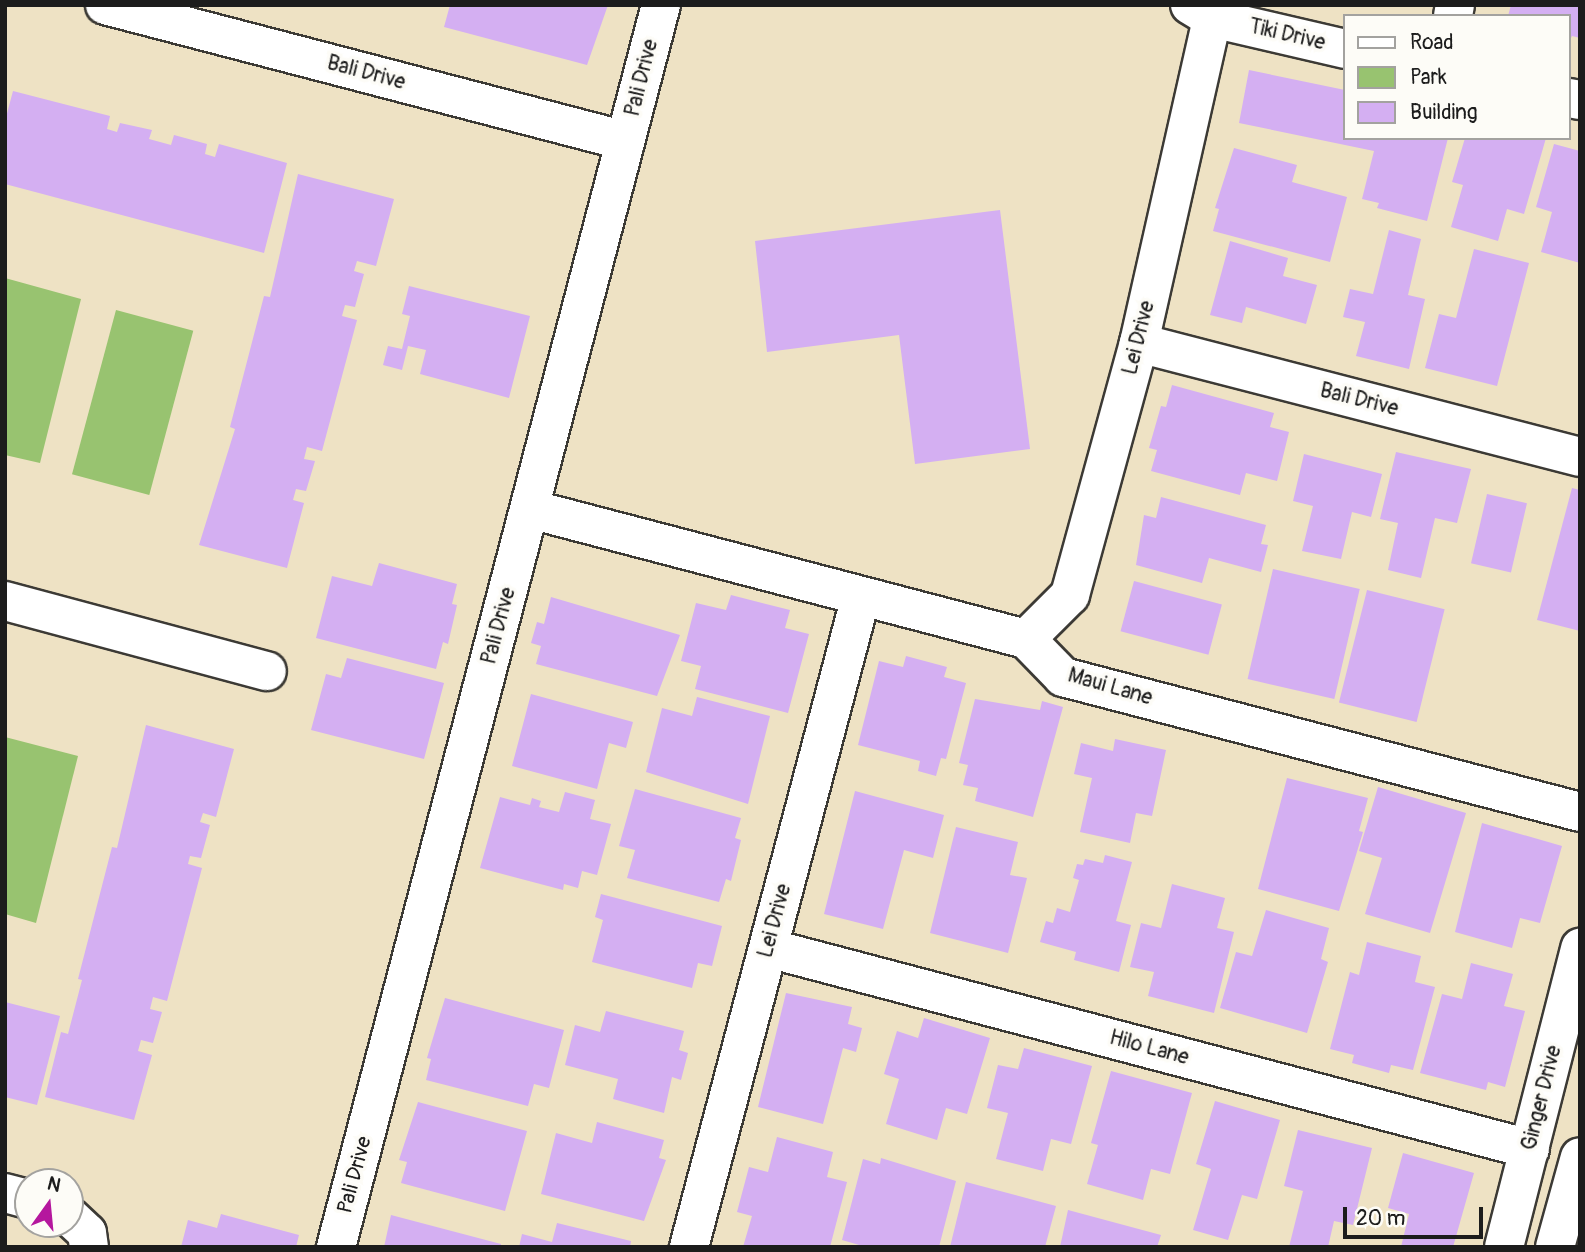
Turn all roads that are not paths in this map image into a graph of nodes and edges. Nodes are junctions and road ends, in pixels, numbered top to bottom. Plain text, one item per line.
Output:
1 (105, 5) edge
2 (661, 5) edge
3 (1201, 11) edge
4 (1344, 49) edge
5 (626, 141) junction
6 (1139, 343) junction
7 (1580, 457) edge
8 (530, 509) junction
9 (861, 596) junction
10 (5, 601) edge
11 (1026, 639) junction
12 (267, 671) dead end
13 (1580, 812) edge
14 (768, 948) junction
15 (1580, 948) edge
16 (1530, 1149) junction
17 (1580, 1157) edge
18 (337, 1247) edge
19 (689, 1247) edge
20 (1504, 1247) edge
21 (1555, 1247) edge

1 - 5 street, Bali Drive
2 - 5 street, Pali Drive
3 - 4 street, Tiki Drive
3 - 6 street, Lei Drive
5 - 8 street, Pali Drive
6 - 7 street, Bali Drive
6 - 11 street, Lei Drive
8 - 9 street
8 - 18 street, Pali Drive
9 - 11 street
9 - 14 street, Lei Drive
10 - 12 street
11 - 13 street, Maui Lane
14 - 16 street, Hilo Lane
14 - 19 street, Lei Drive
15 - 16 street, Ginger Drive
16 - 20 street, Ginger Drive
17 - 21 street

